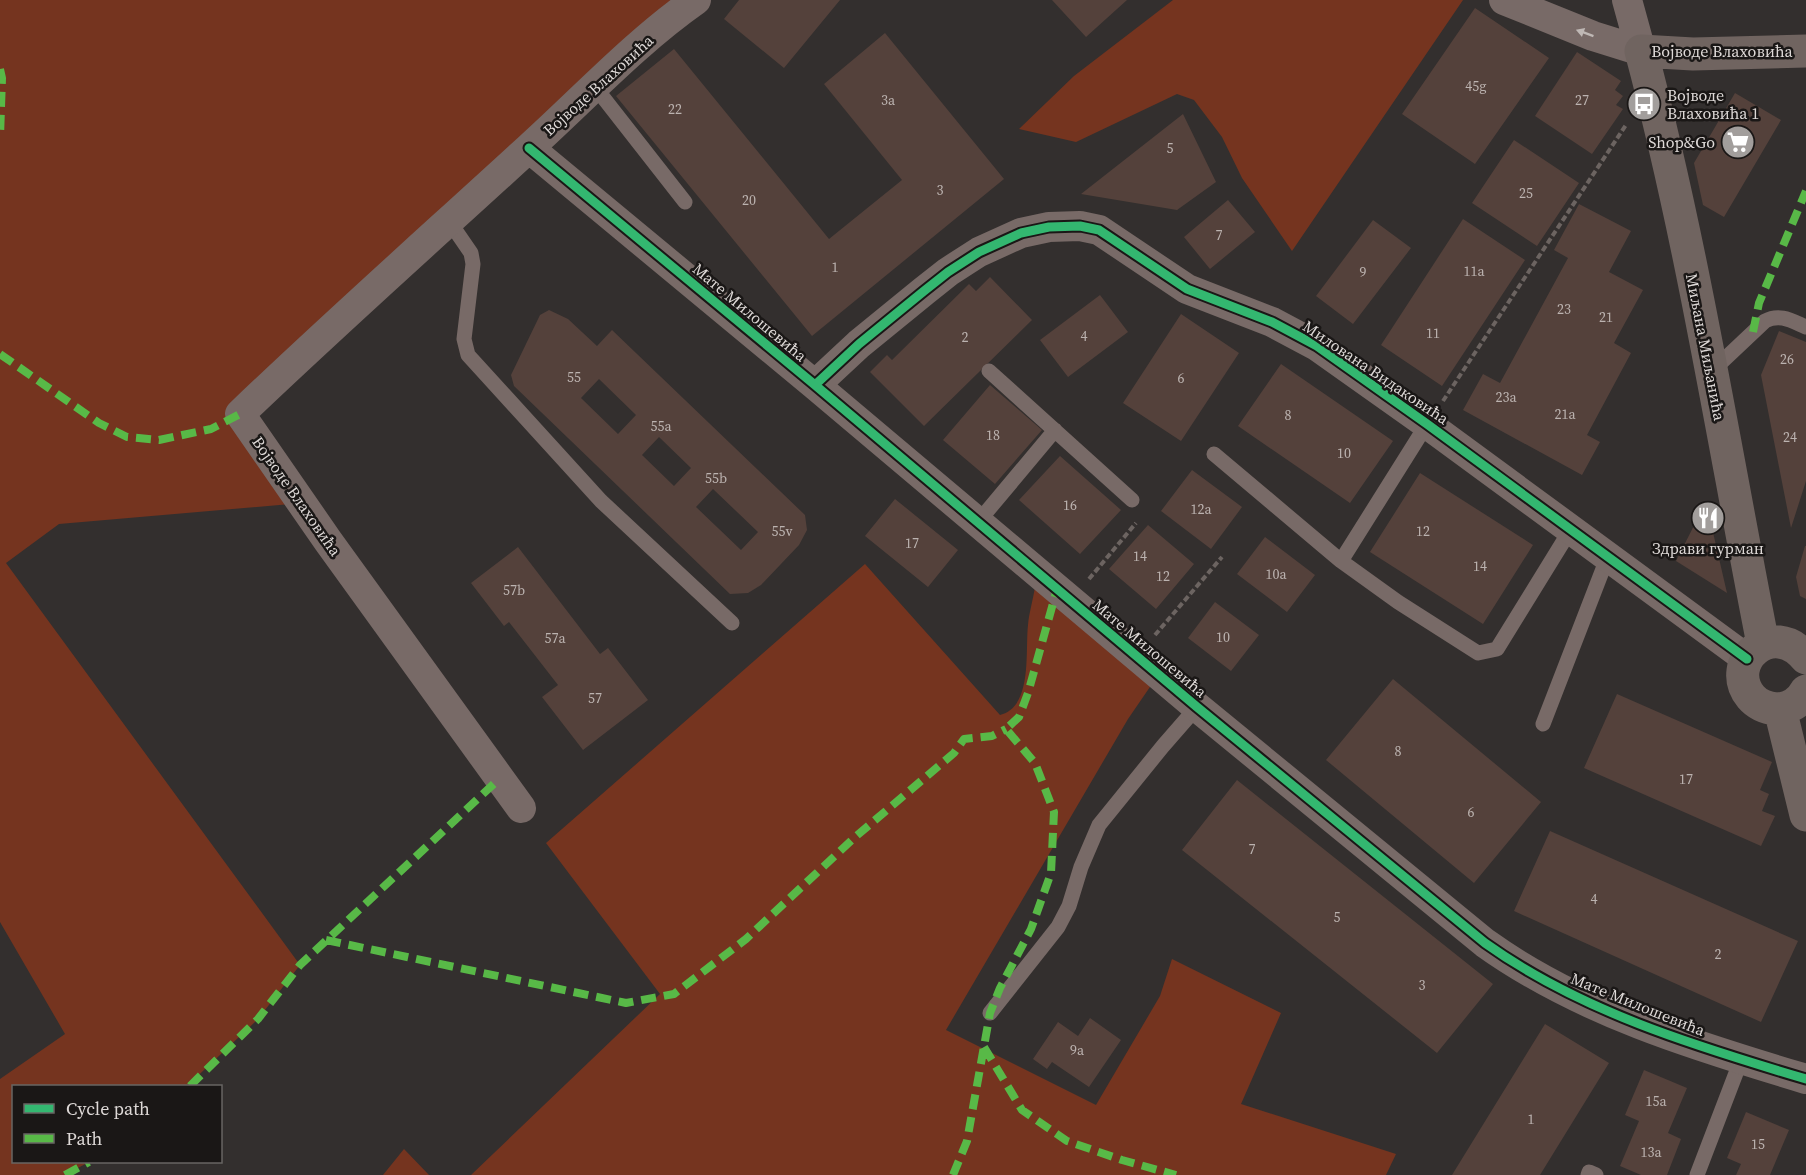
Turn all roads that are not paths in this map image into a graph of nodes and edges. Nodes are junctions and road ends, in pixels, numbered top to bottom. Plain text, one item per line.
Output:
1 (696, 0) edge
2 (1504, 0) edge
3 (1627, 0) edge
4 (1641, 51) junction
5 (1806, 51) edge
6 (595, 87) junction
7 (529, 148) junction
8 (685, 202) dead end
9 (448, 221) junction
10 (1806, 327) edge
11 (989, 371) dead end
12 (1711, 372) junction
13 (815, 385) junction
14 (1427, 424) junction
15 (1055, 430) junction
16 (1214, 454) dead end
17 (1132, 500) dead end
18 (978, 522) junction
19 (1571, 529) junction
20 (1608, 556) junction
21 (1341, 561) junction
22 (732, 623) dead end
23 (1755, 652) junction
24 (1806, 658) edge
25 (1799, 698) edge
26 (1197, 707) junction
27 (1543, 724) dead end
28 (521, 808) dead end
29 (1806, 815) edge
30 (990, 1013) dead end
31 (1741, 1060) junction
32 (1806, 1079) edge
33 (1588, 1175) edge
34 (1596, 1175) edge
35 (1697, 1175) edge

1 - 6 street, Војводе Влаховића
4 -> 2 street, Војводе Влаховића
3 - 4 street
4 - 5 street, Војводе Влаховића
4 - 12 street, Миљана Миљанића
6 - 7 street, Војводе Влаховића
6 - 8 lane
7 - 9 street, Војводе Влаховића
7 - 13 street, Мате Милошевића
9 - 22 lane
9 - 28 street, Војводе Влаховића
10 - 12 lane
11 - 15 lane
12 - 23 street, Миљана Миљанића
13 - 14 street, Милована Видаковића
13 - 18 street, Мате Милошевића
14 - 19 street, Милована Видаковића
14 - 21 lane
15 - 17 lane
15 - 18 lane
16 - 21 lane
18 - 26 street, Мате Милошевића
19 - 20 street, Милована Видаковића
19 - 21 lane
20 - 23 street, Милована Видаковића
20 - 27 lane
23 - 24 street
23 - 25 street, Миљана Миљанића
25 - 29 street
26 - 30 lane
26 - 31 street, Мате Милошевића
31 - 32 street, Мате Милошевића
31 - 35 lane
33 - 34 lane

